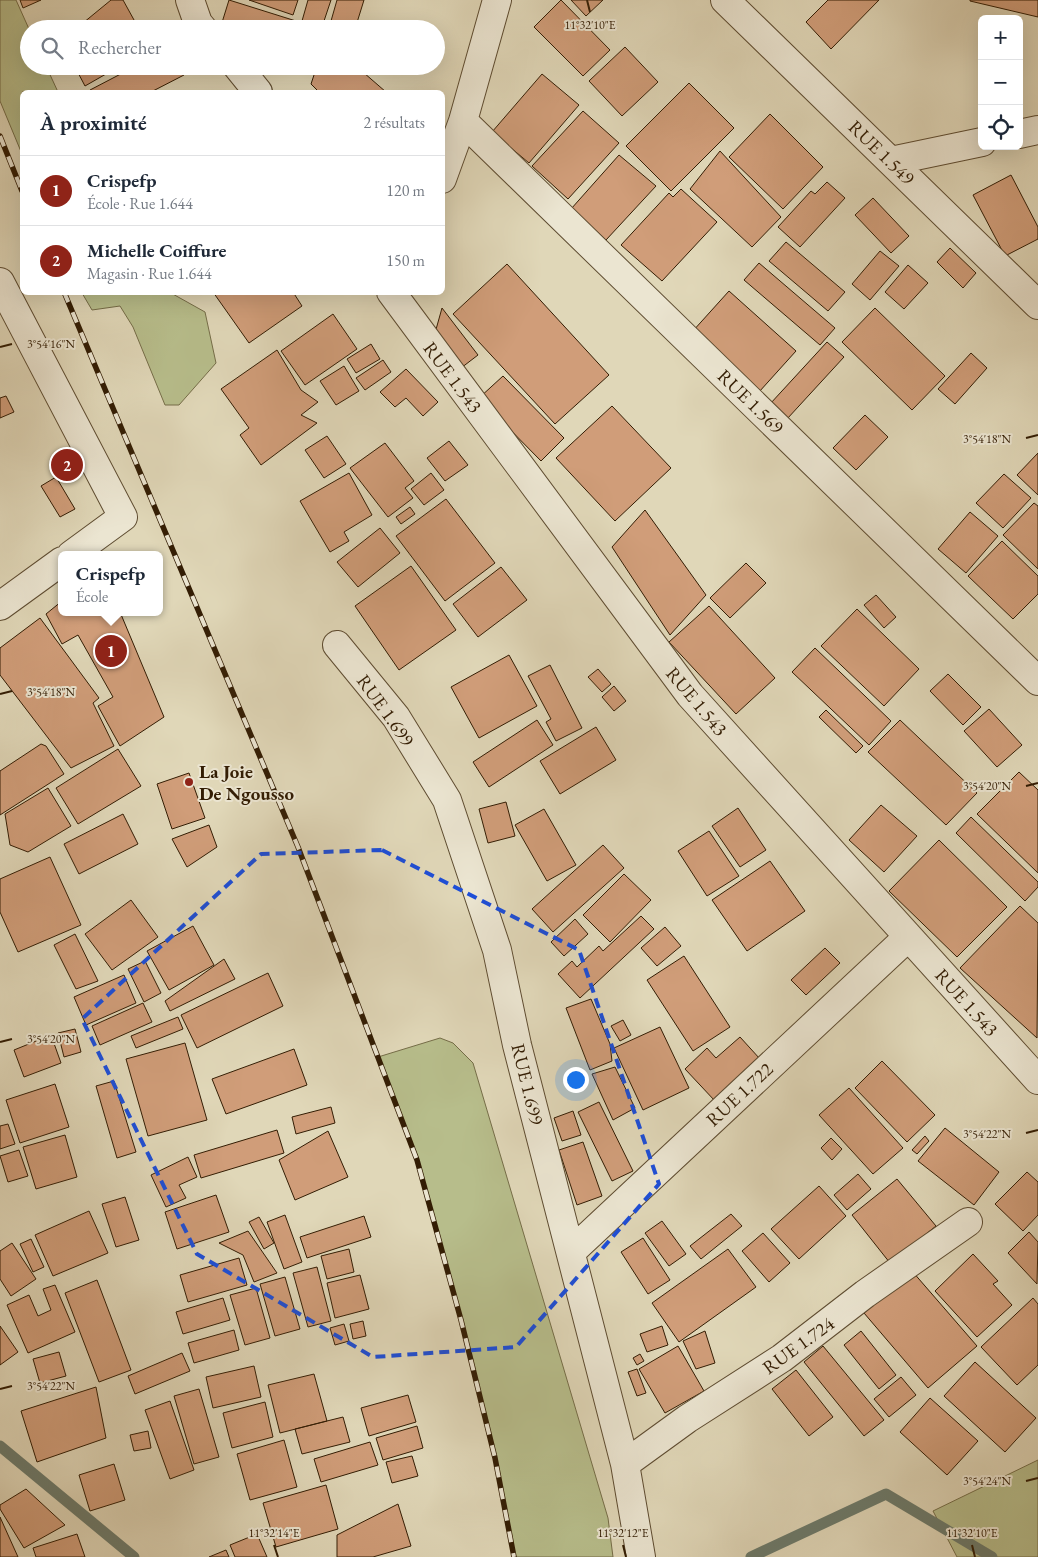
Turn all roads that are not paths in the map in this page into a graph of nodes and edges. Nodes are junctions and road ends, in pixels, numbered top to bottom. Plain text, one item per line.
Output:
1 (497, 0) edge
2 (725, 0) edge
3 (244, 75) edge
4 (256, 90) edge
5 (464, 121) junction
6 (1038, 130) edge
7 (1023, 133) edge
8 (978, 143) edge
9 (891, 161) junction
10 (445, 171) edge
11 (0, 282) edge
12 (397, 296) edge
13 (1038, 305) edge
14 (76, 551) edge
15 (58, 564) edge
16 (0, 606) edge
17 (337, 645) dead end
18 (1038, 681) edge
19 (908, 937) junction
20 (1038, 1080) edge
21 (968, 1222) dead end
22 (571, 1252) junction
23 (625, 1464) junction
24 (642, 1557) edge

1 - 5 street
2 - 9 street, RUE 1.549
3 - 4 street
5 - 10 street
5 - 18 street, RUE 1.569
6 - 7 street
8 - 9 street
9 - 13 street, RUE 1.549
11 - 14 street
12 - 19 street, RUE 1.543
15 - 16 street
17 - 22 street, RUE 1.699
19 - 20 street, RUE 1.543
19 - 22 street, RUE 1.722
21 - 23 street, RUE 1.724
22 - 23 street, RUE 1.699
23 - 24 street, RUE 1.699

